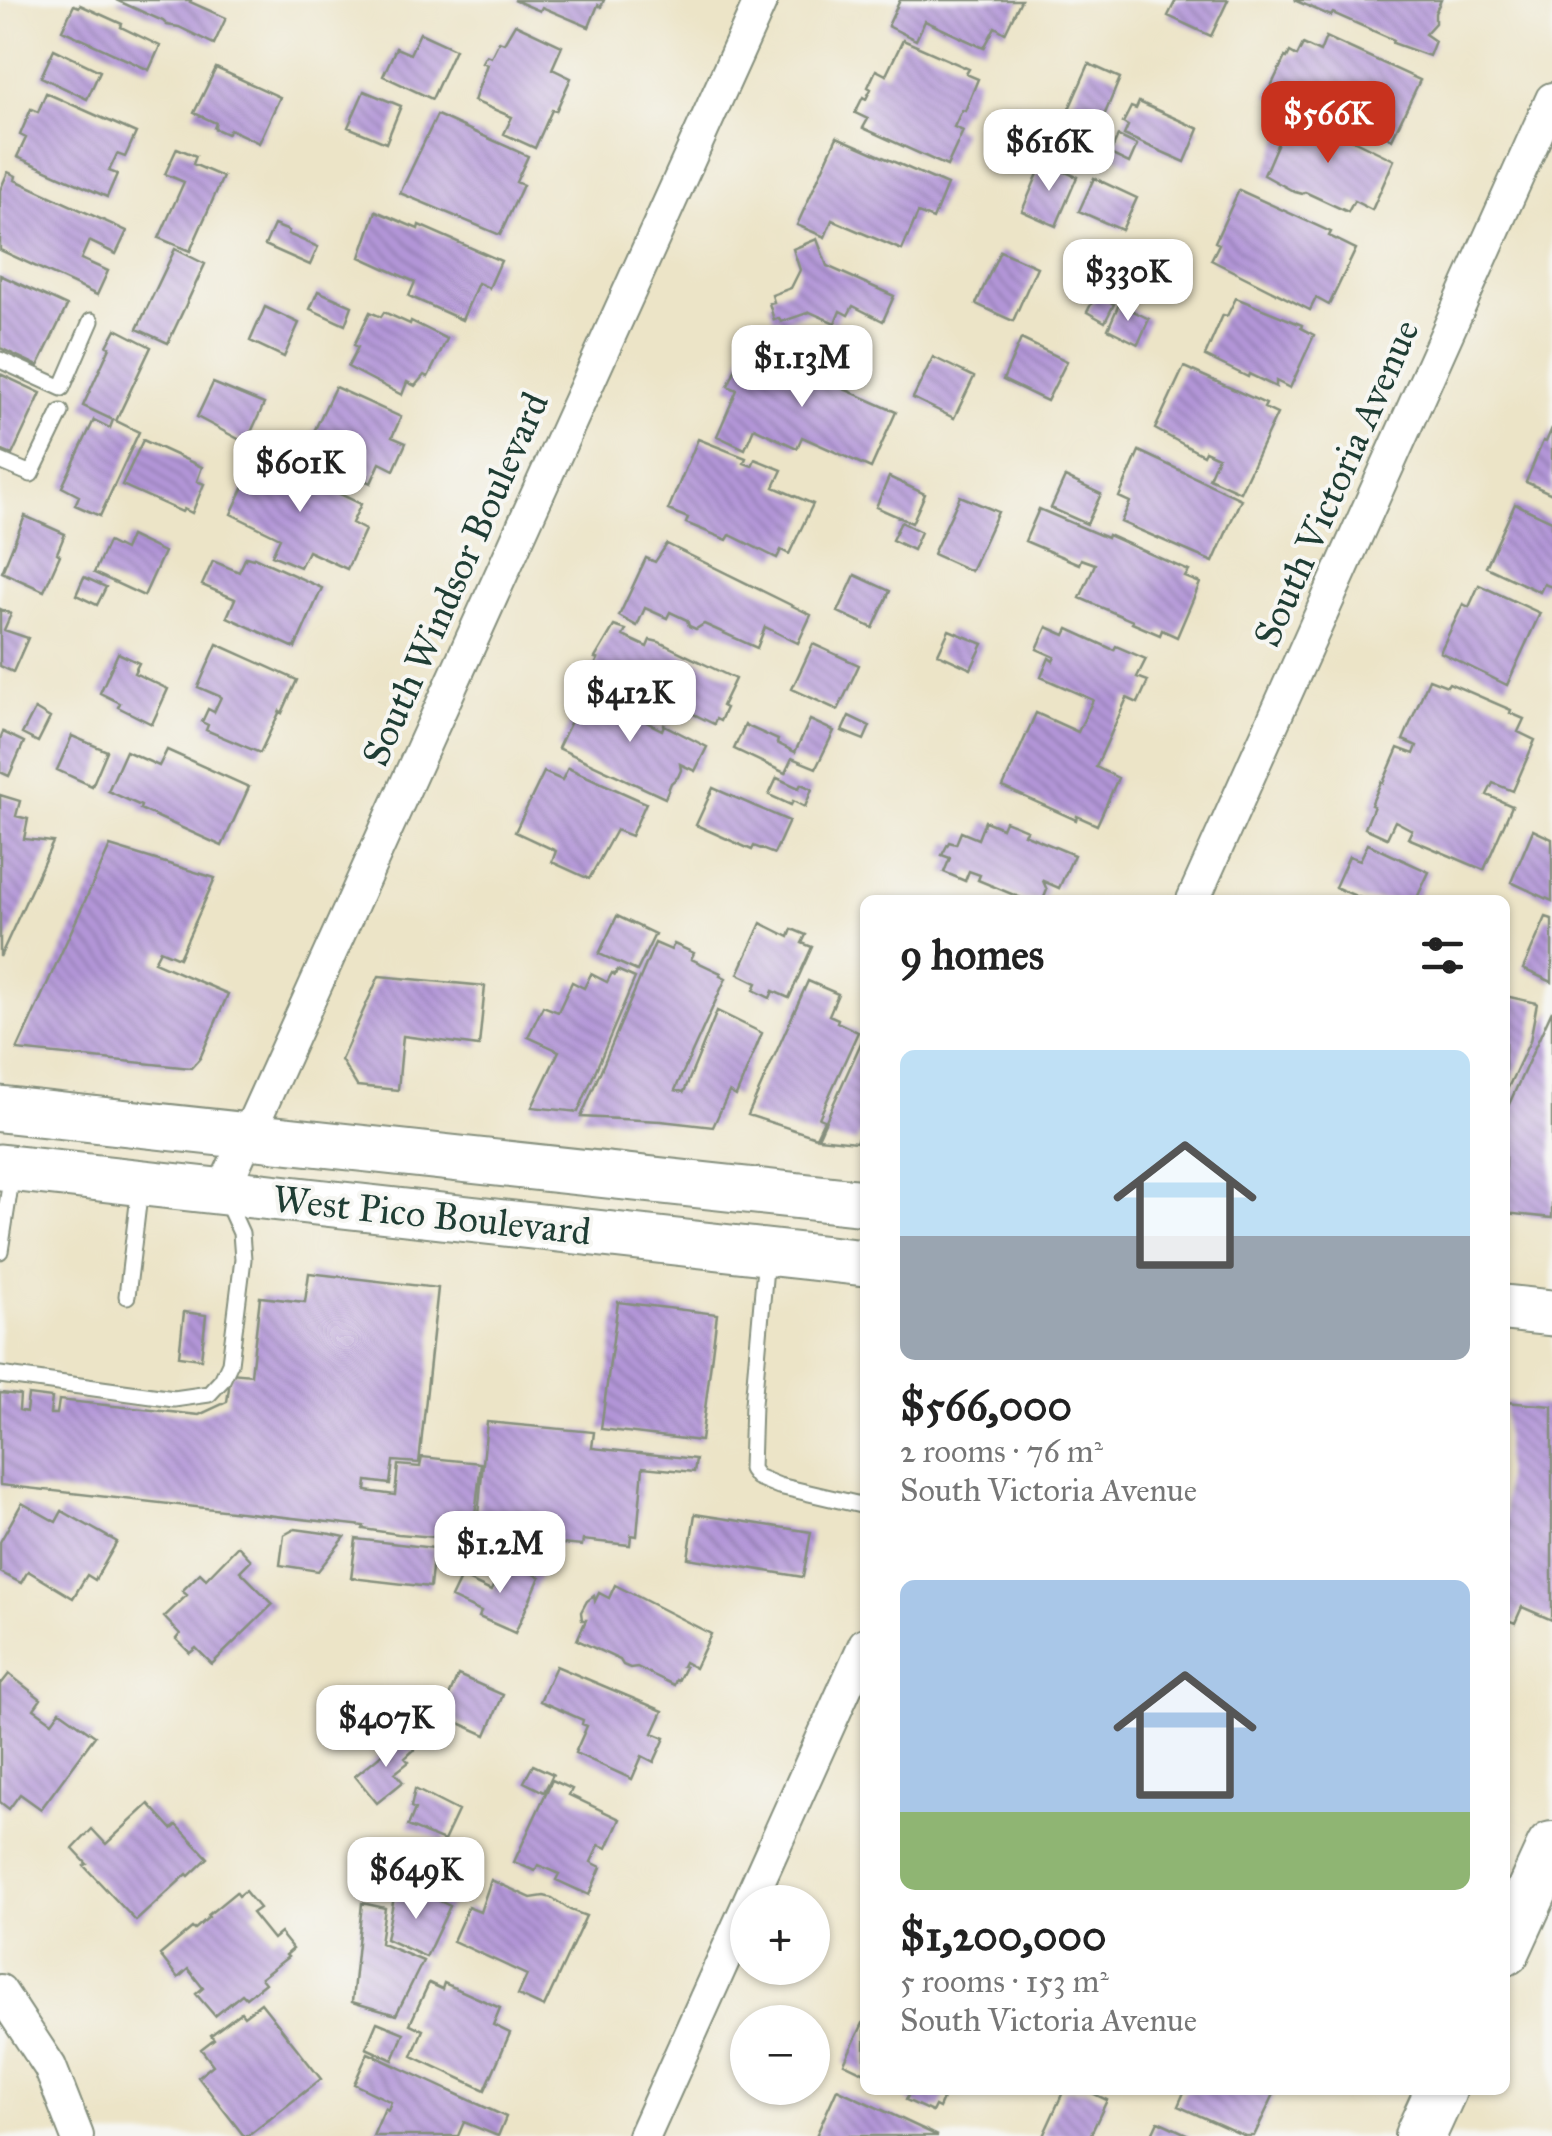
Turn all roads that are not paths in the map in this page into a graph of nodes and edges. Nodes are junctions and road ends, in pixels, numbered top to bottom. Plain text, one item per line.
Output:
1 (761, 0) edge
2 (1552, 99) edge
3 (91, 321) dead end
4 (0, 360) edge
5 (61, 412) dead end
6 (0, 461) edge
7 (1195, 895) edge
8 (0, 1110) edge
9 (247, 1136) junction
10 (6, 1168) edge
11 (141, 1183) junction
12 (222, 1192) junction
13 (860, 1202) edge
14 (0, 1251) edge
15 (766, 1252) junction
16 (860, 1261) edge
17 (127, 1296) dead end
18 (1510, 1309) edge
19 (1552, 1313) edge
20 (0, 1375) edge
21 (860, 1505) edge
22 (860, 1655) edge
23 (1552, 1848) edge
24 (757, 1885) edge
25 (1510, 1939) edge
26 (730, 1944) edge
27 (0, 1991) edge
28 (1439, 2095) edge
29 (77, 2136) edge
30 (644, 2136) edge
31 (1420, 2136) edge

1 - 9 street, South Windsor Boulevard
2 - 7 street, South Victoria Avenue
3 - 4 lane
5 - 6 lane
8 - 9 main road, West Pico Boulevard
9 - 12 street, South Windsor Boulevard
9 - 13 main road, West Pico Boulevard
10 - 11 main road, West Pico Boulevard
10 - 14 lane
11 - 12 main road, West Pico Boulevard
11 - 17 lane
12 - 15 main road, West Pico Boulevard
12 - 20 lane
15 - 16 main road, West Pico Boulevard
15 - 21 lane
18 - 19 main road
22 - 24 street
23 - 25 main road
26 - 30 street
27 - 29 street
28 - 31 main road

